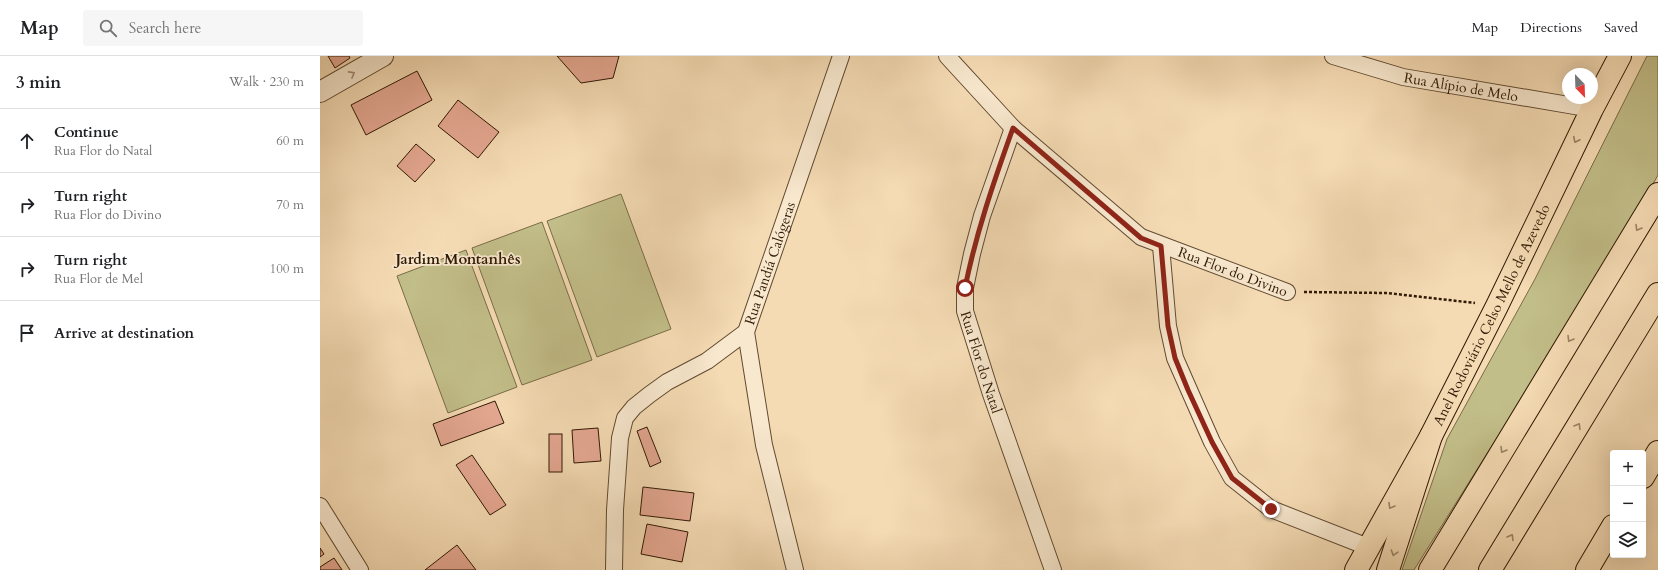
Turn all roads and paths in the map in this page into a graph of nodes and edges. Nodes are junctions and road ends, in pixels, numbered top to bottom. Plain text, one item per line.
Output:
1 (383, 56) edge
2 (841, 56) edge
3 (948, 56) edge
4 (1333, 56) edge
5 (1620, 56) edge
6 (320, 92) edge
7 (1592, 109) junction
8 (1013, 128) junction
9 (1658, 194) edge
10 (1161, 246) junction
11 (1286, 292) joint
12 (1658, 294) edge
13 (1497, 306) junction
14 (746, 332) junction
15 (1431, 436) junction
16 (1658, 452) edge
17 (1646, 472) edge
18 (320, 506) edge
19 (1610, 531) edge
20 (1368, 547) junction
21 (360, 570) edge
22 (614, 570) edge
23 (795, 570) edge
24 (1054, 570) edge
25 (1356, 570) edge
26 (1388, 570) edge
27 (1430, 570) edge
28 (1490, 570) edge
29 (1587, 570) edge

6 -> 1 street
2 - 14 street, Rua Pandiá Calógeras
3 - 8 street, Rua Flor do Divino
4 - 7 street, Rua Alípio de Melo
5 - 7 main road, Anel Rodoviário Celso Mello de Azevedo
7 -> 13 main road, Anel Rodoviário Celso Mello de Azevedo
8 - 10 street, Rua Flor do Divino
8 - 24 street, Rua Flor do Natal
9 -> 27 main road
10 - 11 street, Rua Flor do Divino
10 - 20 street
11 - 13 path, Rua Flor do Divino
28 -> 12 main road
13 - 15 main road, Anel Rodoviário Celso Mello de Azevedo
14 - 22 street
14 - 23 street, Rua Pandiá Calógeras
15 -> 20 main road, Anel Rodoviário Celso Mello de Azevedo
15 -> 26 main road
16 - 17 main road
18 - 21 street
19 - 29 main road
20 - 25 main road, Anel Rodoviário Celso Mello de Azevedo

